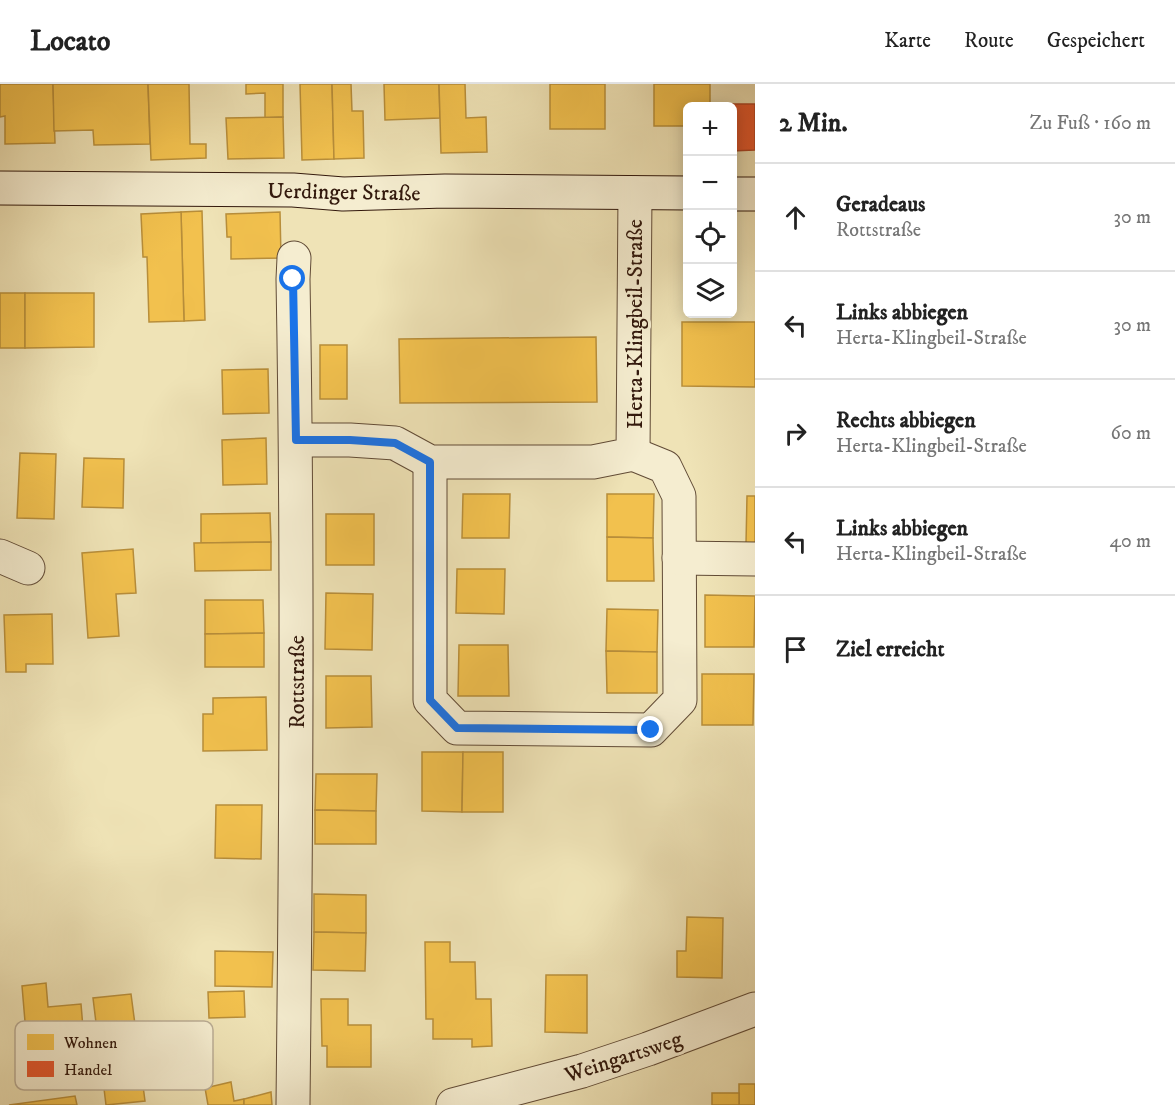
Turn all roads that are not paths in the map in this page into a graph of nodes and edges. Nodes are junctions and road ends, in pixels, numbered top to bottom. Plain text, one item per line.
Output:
1 (0, 189) edge
2 (635, 193) junction
3 (683, 193) edge
4 (737, 194) edge
5 (755, 194) edge
6 (294, 258) dead end
7 (296, 440) junction
8 (633, 454) junction
9 (430, 462) junction
10 (679, 558) junction
11 (755, 559) edge
12 (755, 1009) edge
13 (293, 1105) edge
14 (453, 1105) edge

1 - 2 street, Uerdinger Straße
2 - 3 street, Uerdinger Straße
2 - 8 street, Herta-Klingbeil-Straße
4 - 5 street
6 - 7 street, Rottstraße
7 - 9 street, Herta-Klingbeil-Straße
7 - 13 street, Rottstraße
8 - 9 street, Herta-Klingbeil-Straße
8 - 10 street, Herta-Klingbeil-Straße
9 - 10 street, Herta-Klingbeil-Straße
10 - 11 street
12 - 14 street, Weingartsweg

